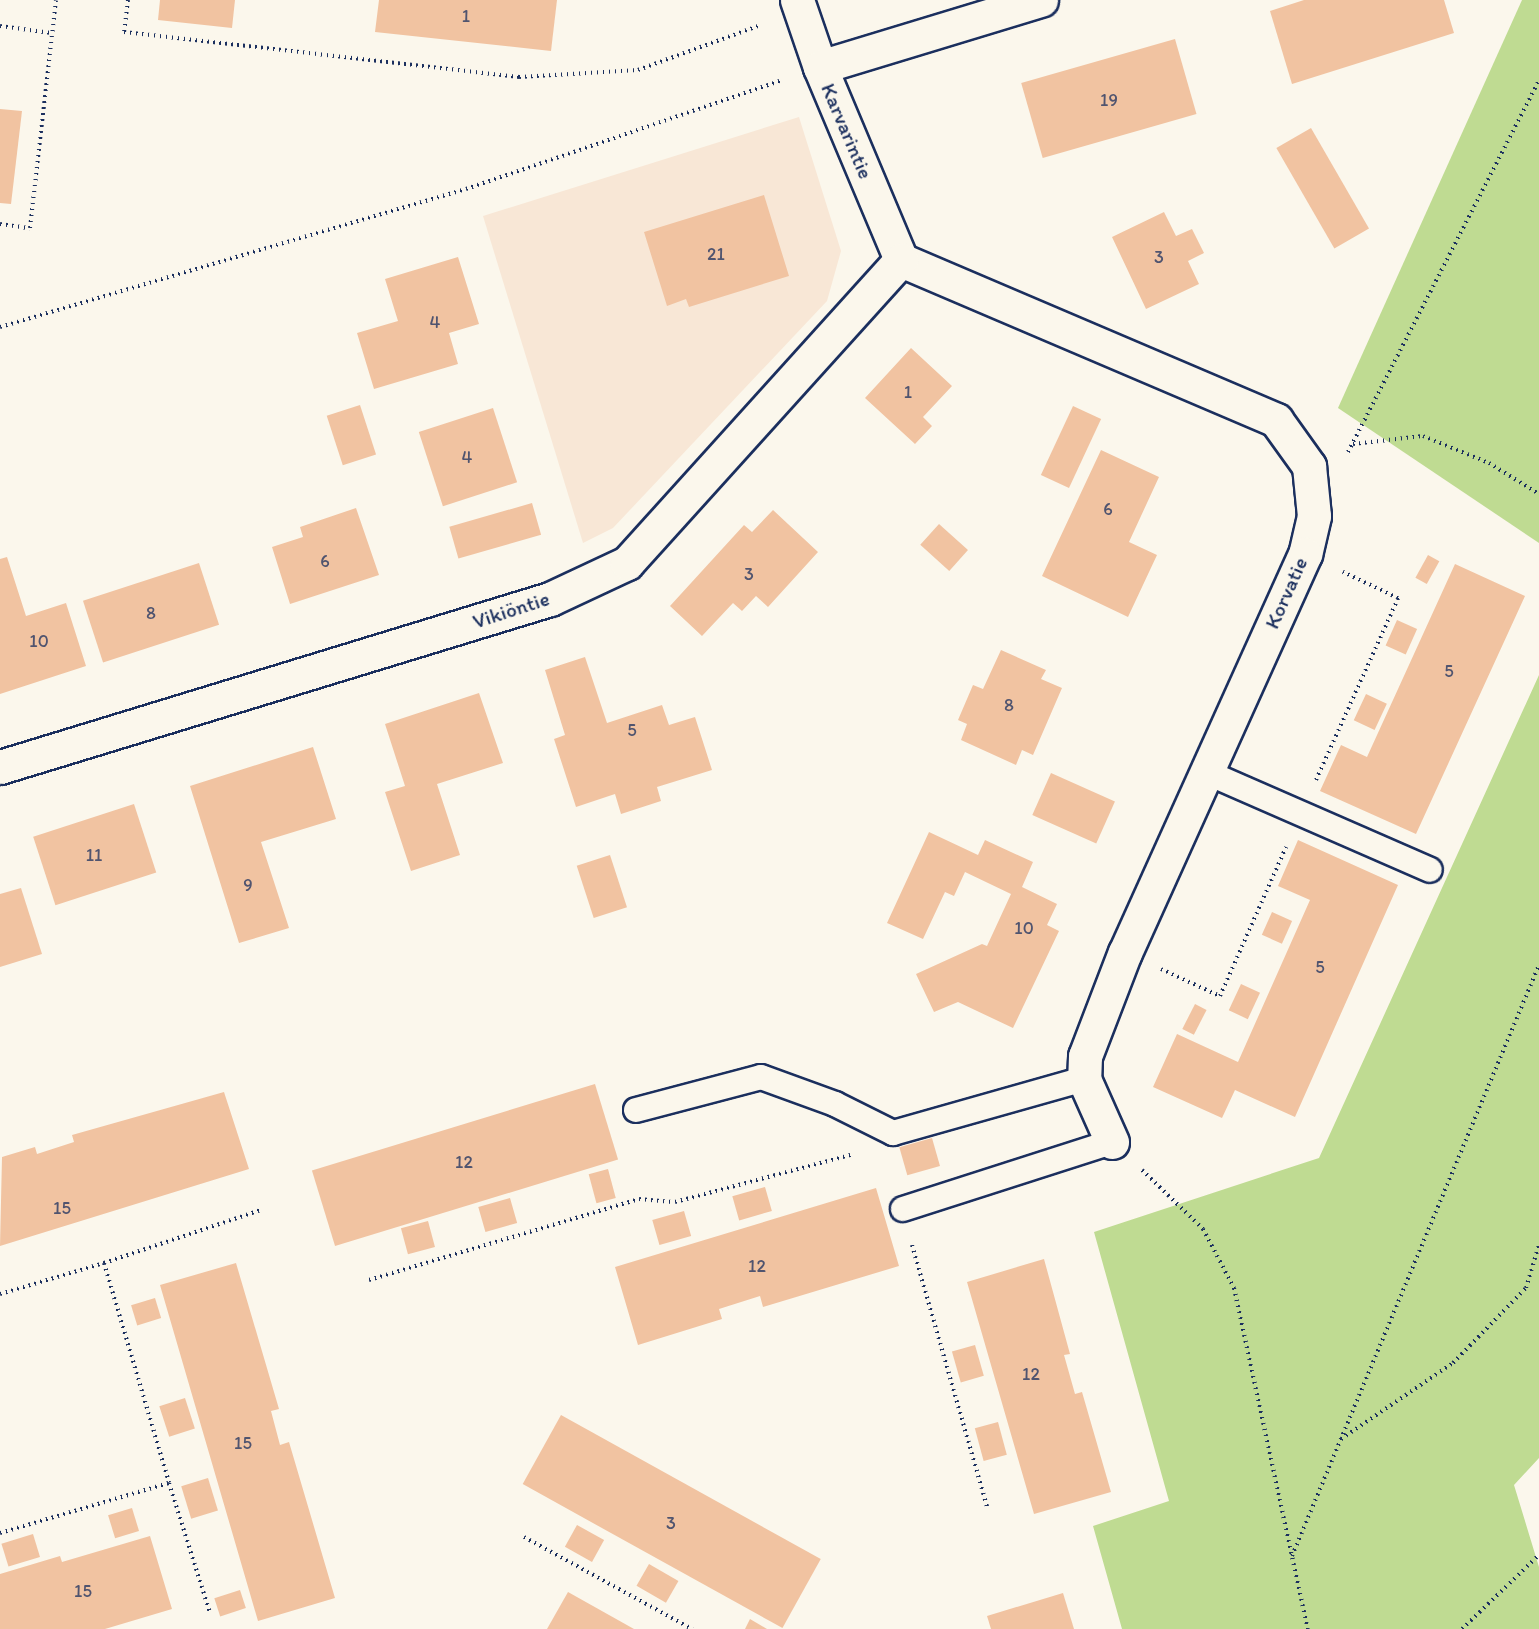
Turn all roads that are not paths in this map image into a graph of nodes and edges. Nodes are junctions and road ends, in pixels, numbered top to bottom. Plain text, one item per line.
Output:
1 (1041, 0) edge
2 (799, 5) edge
3 (820, 68) junction
4 (901, 260) junction
5 (0, 767) edge
6 (1206, 772) junction
7 (1430, 870) dead end
8 (1084, 1079) junction
9 (636, 1110) dead end
10 (1112, 1142) joint
11 (903, 1209) road end

1 - 3 street
2 - 3 street, Karvarintie
3 - 4 street, Karvarintie
4 - 5 street, Vikiöntie
4 - 6 street, Korvatie
6 - 7 lane
6 - 8 street, Korvatie
8 - 9 lane
8 - 10 street
10 - 11 lane

